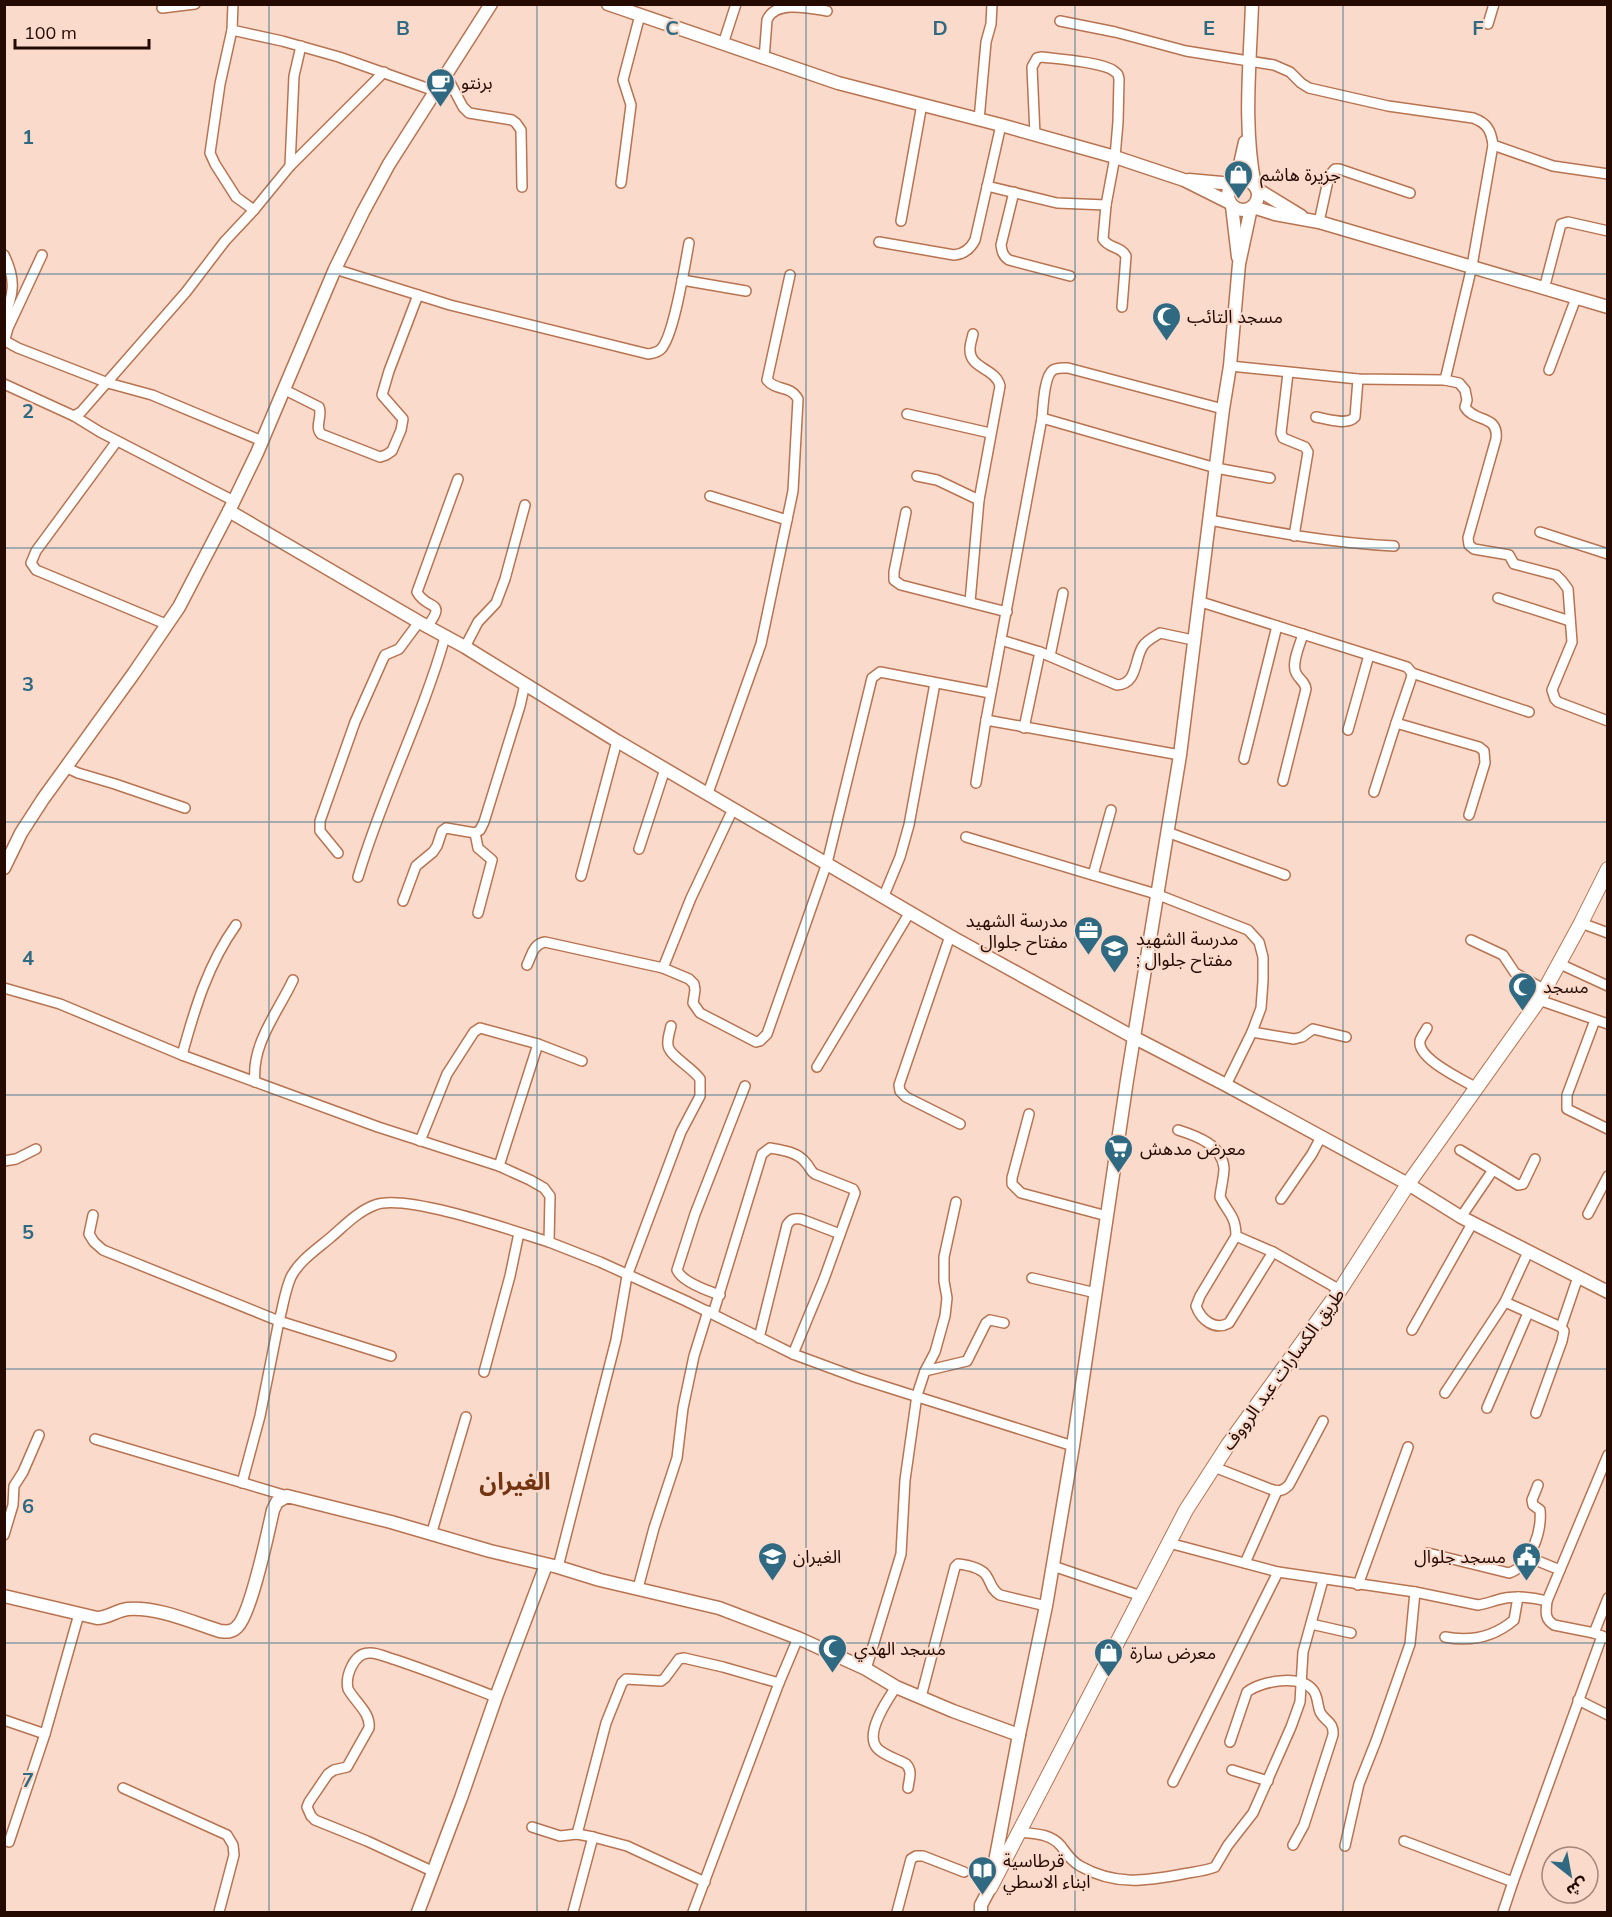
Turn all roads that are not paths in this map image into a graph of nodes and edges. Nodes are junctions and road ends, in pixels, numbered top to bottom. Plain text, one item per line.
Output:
1 (195, 4) edge
2 (233, 4) edge
3 (491, 4) edge
4 (608, 4) edge
5 (736, 4) edge
6 (992, 4) edge
7 (1252, 4) edge
8 (1494, 4) edge
9 (162, 8) dead end
10 (827, 11) dead end
11 (640, 15) junction
12 (1060, 21) dead end
13 (1488, 24) dead end
14 (232, 30) junction
15 (723, 44) junction
16 (301, 46) junction
17 (764, 58) junction
18 (1250, 62) junction
19 (384, 72) junction
20 (446, 75) junction
21 (435, 91) junction
22 (922, 104) junction
23 (979, 120) junction
24 (1001, 125) junction
25 (1248, 132) junction
26 (1035, 135) junction
27 (1493, 145) junction
28 (1115, 157) junction
29 (290, 166) junction
30 (1608, 174) edge
31 (1184, 180) junction
32 (621, 183) dead end
33 (1235, 183) junction
34 (987, 186) junction
35 (522, 187) dead end
36 (1256, 187) junction
37 (1014, 192) junction
38 (1410, 193) dead end
39 (1231, 204) junction
40 (1106, 205) junction
41 (1252, 208) junction
42 (254, 210) junction
43 (1305, 218) junction
44 (901, 221) dead end
45 (1319, 222) junction
46 (1608, 231) edge
47 (879, 242) dead end
48 (689, 243) dead end
49 (4, 255) edge
50 (42, 255) dead end
51 (1239, 264) junction
52 (1472, 266) junction
53 (335, 269) junction
54 (790, 274) dead end
55 (1070, 276) dead end
56 (682, 280) junction
57 (1544, 288) junction
58 (746, 291) dead end
59 (418, 295) junction
60 (1576, 298) junction
61 (1122, 307) dead end
62 (1608, 307) edge
63 (4, 318) edge
64 (973, 334) dead end
65 (1230, 366) junction
66 (1548, 370) dead end
67 (1288, 373) junction
68 (1358, 379) junction
69 (1445, 380) junction
70 (108, 383) junction
71 (4, 384) edge
72 (285, 390) junction
73 (1223, 409) junction
74 (906, 414) dead end
75 (74, 416) junction
76 (1316, 417) dead end
77 (1042, 418) junction
78 (990, 433) junction
79 (117, 441) junction
80 (262, 441) junction
81 (1216, 468) junction
82 (917, 476) dead end
83 (1270, 478) dead end
84 (458, 479) dead end
85 (710, 496) dead end
86 (979, 500) junction
87 (525, 505) dead end
88 (232, 506) junction
89 (906, 512) dead end
90 (787, 520) junction
91 (1210, 520) junction
92 (1540, 532) dead end
93 (1294, 536) junction
94 (1394, 546) dead end
95 (1608, 554) edge
96 (1063, 593) dead end
97 (1498, 598) dead end
98 (1198, 601) junction
99 (970, 602) junction
100 (1006, 612) junction
101 (1570, 621) junction
102 (168, 625) junction
103 (423, 625) junction
104 (1276, 626) junction
105 (1303, 634) junction
106 (445, 637) junction
107 (1001, 640) junction
108 (1193, 640) junction
109 (465, 646) junction
110 (1040, 652) junction
111 (1369, 655) junction
112 (1050, 656) junction
113 (1412, 674) junction
114 (934, 683) junction
115 (525, 684) junction
116 (990, 693) junction
117 (1529, 712) dead end
118 (986, 720) junction
119 (1608, 721) edge
120 (1396, 723) junction
121 (1024, 728) junction
122 (1348, 730) dead end
123 (617, 741) junction
124 (1180, 755) junction
125 (1244, 759) dead end
126 (65, 767) junction
127 (665, 769) junction
128 (1283, 781) dead end
129 (976, 783) dead end
130 (1374, 792) dead end
131 (708, 794) junction
132 (184, 808) dead end
133 (733, 809) junction
134 (1110, 810) dead end
135 (1469, 815) dead end
136 (1167, 832) junction
137 (475, 833) junction
138 (966, 837) dead end
139 (639, 849) dead end
140 (338, 853) dead end
141 (827, 863) junction
142 (4, 868) edge
143 (1608, 868) edge
144 (1093, 875) junction
145 (1285, 875) dead end
146 (581, 876) dead end
147 (358, 877) dead end
148 (1156, 894) junction
149 (883, 898) junction
150 (404, 901) dead end
151 (910, 912) junction
152 (478, 913) dead end
153 (1581, 923) junction
154 (236, 925) dead end
155 (1608, 933) edge
156 (950, 936) junction
157 (1471, 940) dead end
158 (1560, 964) junction
159 (528, 965) dead end
160 (663, 968) junction
161 (293, 980) dead end
162 (1608, 986) edge
163 (4, 988) edge
164 (1542, 995) junction
165 (1595, 1020) junction
166 (1608, 1024) edge
167 (672, 1026) dead end
168 (1427, 1028) dead end
169 (1252, 1032) junction
170 (1346, 1037) dead end
171 (1135, 1038) junction
172 (538, 1044) junction
173 (182, 1055) junction
174 (582, 1061) dead end
175 (817, 1067) dead end
176 (255, 1082) junction
177 (1226, 1085) junction
178 (746, 1086) dead end
179 (1477, 1088) junction
180 (1029, 1114) dead end
181 (960, 1124) dead end
182 (1608, 1129) edge
183 (1178, 1130) dead end
184 (1321, 1137) junction
185 (420, 1141) junction
186 (36, 1149) dead end
187 (1460, 1150) dead end
188 (1535, 1158) dead end
189 (4, 1161) edge
190 (499, 1166) junction
191 (1493, 1170) junction
192 (1608, 1176) edge
193 (1408, 1184) junction
194 (1281, 1199) dead end
195 (956, 1202) dead end
196 (1588, 1214) dead end
197 (93, 1215) dead end
198 (1107, 1216) junction
199 (1461, 1216) junction
200 (1473, 1222) junction
201 (519, 1233) junction
202 (840, 1234) junction
203 (1236, 1236) junction
204 (549, 1242) junction
205 (1273, 1252) junction
206 (1528, 1252) junction
207 (627, 1276) junction
208 (1578, 1277) junction
209 (1032, 1278) dead end
210 (1340, 1290) junction
211 (1608, 1292) edge
212 (1095, 1293) junction
213 (720, 1295) junction
214 (1505, 1302) junction
215 (710, 1312) junction
216 (1528, 1313) junction
217 (279, 1321) junction
218 (1004, 1323) dead end
219 (1561, 1327) junction
220 (1412, 1330) dead end
221 (759, 1338) junction
222 (793, 1354) junction
223 (391, 1356) dead end
224 (925, 1371) junction
225 (484, 1372) dead end
226 (1445, 1393) dead end
227 (917, 1395) junction
228 (1487, 1408) dead end
229 (1536, 1413) dead end
230 (466, 1417) dead end
231 (1323, 1421) dead end
232 (39, 1435) dead end
233 (95, 1439) dead end
234 (1073, 1446) junction
235 (1408, 1447) dead end
236 (1608, 1455) edge
237 (1214, 1467) junction
238 (242, 1483) junction
239 (1538, 1485) dead end
240 (1277, 1491) junction
241 (287, 1496) junction
242 (4, 1535) edge
243 (431, 1535) junction
244 (1169, 1543) junction
245 (1428, 1553) dead end
246 (1528, 1557) junction
247 (1245, 1563) junction
248 (552, 1566) junction
249 (1053, 1566) junction
250 (1560, 1570) junction
251 (1278, 1572) junction
252 (1323, 1580) junction
253 (1358, 1584) junction
254 (638, 1588) junction
255 (1415, 1592) junction
256 (4, 1596) edge
257 (1141, 1596) junction
258 (1518, 1597) junction
259 (1608, 1598) edge
260 (1547, 1601) junction
261 (1046, 1606) junction
262 (79, 1614) junction
263 (1311, 1624) junction
264 (1351, 1633) dead end
265 (1601, 1635) edge
266 (1445, 1637) dead end
267 (798, 1638) junction
268 (866, 1669) junction
269 (1301, 1682) junction
270 (779, 1683) junction
271 (896, 1687) junction
272 (496, 1697) junction
273 (921, 1697) junction
274 (1578, 1700) junction
275 (1608, 1715) edge
276 (4, 1720) edge
277 (45, 1734) junction
278 (1019, 1735) junction
279 (1230, 1742) dead end
280 (1232, 1770) dead end
281 (1268, 1781) junction
282 (1173, 1782) dead end
283 (123, 1788) dead end
284 (908, 1788) dead end
285 (532, 1827) dead end
286 (1018, 1832) junction
287 (577, 1834) junction
288 (593, 1837) junction
289 (1404, 1841) dead end
290 (9, 1842) dead end
291 (1293, 1845) dead end
292 (1345, 1846) dead end
293 (434, 1872) junction
294 (964, 1872) dead end
295 (705, 1882) junction
296 (1513, 1882) junction
297 (990, 1888) junction
298 (980, 1910) edge
299 (219, 1912) edge
300 (418, 1912) edge
301 (573, 1912) edge
302 (693, 1912) edge
303 (897, 1912) edge
304 (1503, 1912) edge

1 - 9 street
2 - 14 street
3 - 20 street
4 - 11 street
5 - 15 street
6 - 23 street
7 - 18 street
8 - 13 street
10 - 17 street
11 - 15 street
11 - 32 street
12 - 18 street
14 - 16 street
14 - 42 street
15 - 17 street
16 - 19 street
16 - 29 street
17 - 22 street
18 - 25 street
18 - 27 street
19 - 21 street
19 - 29 street
20 - 21 street
20 - 35 street
21 - 53 street
22 - 23 street
22 - 44 street
23 - 24 street
24 - 26 street
24 - 34 street
25 - 33 street
25 - 36 street
26 - 28 street
26 - 28 street
27 - 30 street
27 - 52 street
28 - 31 street
28 - 40 street
29 - 42 street
31 - 33 street
31 - 39 street
33 - 36 street
33 - 39 street
34 - 37 street
34 - 47 street
36 - 41 street
36 - 43 street
37 - 40 street
37 - 55 street
38 - 45 street
39 - 41 street
39 - 51 street
40 - 61 street
41 - 43 street
41 - 51 street
42 - 70 street
43 - 45 street
45 - 52 street
46 - 57 street
48 - 56 street
49 - 63 street
50 - 70 street
51 - 65 street
52 - 57 street
52 - 69 street
53 - 59 street
53 - 72 street
54 - 90 street
56 - 58 street
56 - 59 street
57 - 60 street
59 - 72 street
60 - 62 street
60 - 66 street
64 - 78 street
65 - 67 street
65 - 73 street
67 - 68 street
67 - 93 street
68 - 69 street
68 - 76 street
69 - 101 street
70 - 75 street
70 - 80 street
71 - 75 street
72 - 80 street
73 - 77 street
73 - 81 street
74 - 78 street
75 - 79 street
77 - 81 street
77 - 100 street
78 - 86 street
79 - 88 street
79 - 102 street
80 - 88 street
81 - 83 street
81 - 91 street
82 - 86 street
84 - 103 street
85 - 90 street
86 - 99 street
87 - 109 street
88 - 102 street
88 - 103 street
89 - 99 street
90 - 131 street
91 - 93 street
91 - 98 street
92 - 95 street
93 - 94 street
96 - 112 street
97 - 101 street
98 - 104 street
98 - 108 street
99 - 100 street
100 - 107 street
101 - 119 street
102 - 126 street
103 - 106 street
103 - 140 street
104 - 105 street
104 - 125 street
105 - 111 street
105 - 128 street
106 - 109 street
106 - 147 street
107 - 110 street
107 - 116 street
108 - 112 street
108 - 124 street
109 - 115 street
110 - 112 street
110 - 121 street
111 - 113 street
111 - 122 street
113 - 117 street
113 - 120 street
114 - 116 street
114 - 141 street
114 - 149 street
115 - 123 street
115 - 137 street
116 - 118 street
118 - 121 street
118 - 129 street
120 - 130 street
120 - 135 street
121 - 124 street
123 - 127 street
123 - 146 street
124 - 136 street
126 - 132 street
126 - 142 street
127 - 131 street
127 - 139 street
131 - 133 street
133 - 141 street
133 - 160 street
134 - 144 street
136 - 145 street
136 - 148 street
137 - 150 street
137 - 152 street
138 - 144 street
141 - 149 street
141 - 160 street
143 - 153 main road, طريق الكسارات عبد الرووف
144 - 148 street
148 - 169 street
148 - 171 street
149 - 151 street
151 - 156 street
151 - 175 street
153 - 155 street
153 - 158 main road, طريق الكسارات عبد الرووف
154 - 173 street
156 - 171 street
156 - 181 street
157 - 164 street
158 - 162 street
158 - 164 main road, طريق الكسارات عبد الرووف
159 - 160 street
161 - 176 street
163 - 173 street
164 - 165 street
164 - 179 main road, طريق الكسارات عبد الرووف
165 - 166 street
165 - 182 street
167 - 207 street
168 - 179 street
169 - 170 street
169 - 177 street
171 - 177 street
171 - 198 street
172 - 174 street
172 - 185 street
172 - 190 street
173 - 176 street
176 - 185 street
177 - 184 street
178 - 213 street
179 - 193 main road, طريق الكسارات عبد الرووف
180 - 198 street
183 - 203 street
184 - 193 street
184 - 194 street
185 - 190 street
186 - 189 street
187 - 191 street
188 - 191 street
190 - 204 street
191 - 199 street
192 - 196 street
193 - 199 street
193 - 210 main road, طريق الكسارات عبد الرووف
195 - 224 street
197 - 217 street
198 - 212 street
199 - 200 street
200 - 206 street
200 - 220 street
201 - 204 street
201 - 217 street
201 - 225 street
202 - 213 street
202 - 221 street
202 - 222 street
203 - 205 street
203 - 205 street
204 - 207 street
205 - 210 street
206 - 208 street
206 - 214 street
207 - 215 street
207 - 248 street
208 - 211 street
208 - 219 street
209 - 212 street
210 - 237 main road, طريق الكسارات عبد الرووف
212 - 234 street
213 - 215 street
214 - 216 street
214 - 226 street
215 - 221 street
215 - 254 street
216 - 219 street
216 - 228 street
217 - 223 street
217 - 238 street
218 - 224 street
219 - 229 street
221 - 222 street
222 - 227 street
224 - 227 street
227 - 234 street
227 - 268 street
230 - 243 street
231 - 240 street
232 - 242 street
233 - 238 street
234 - 249 street
235 - 253 street
236 - 250 street
237 - 240 street
237 - 244 main road, طريق الكسارات عبد الرووف
238 - 241 street
239 - 246 street
240 - 247 street
241 - 243 street
241 - 262 street
243 - 248 street
244 - 247 street
244 - 257 main road, طريق الكسارات عبد الرووف
245 - 246 street
246 - 250 street
247 - 251 street
248 - 254 street
248 - 272 street
249 - 257 street
249 - 261 street
250 - 260 street
251 - 252 street
251 - 282 street
252 - 253 street
252 - 263 street
253 - 255 street
254 - 267 street
255 - 258 street
255 - 292 street
256 - 262 street
257 - 286 main road, طريق الكسارات عبد الرووف
258 - 260 street
258 - 266 street
259 - 265 street
260 - 265 street
261 - 273 street
261 - 278 street
262 - 277 street
263 - 264 street
263 - 269 street
265 - 274 street
267 - 268 street
267 - 270 street
268 - 271 street
269 - 279 street
269 - 281 street
269 - 291 street
270 - 287 street
270 - 295 street
271 - 273 street
271 - 284 street
272 - 293 street
272 - 293 street
273 - 278 street
274 - 275 street
274 - 296 street
276 - 277 street
277 - 290 street
278 - 297 street
280 - 281 street
281 - 286 street
283 - 299 street
285 - 287 street
286 - 297 main road, طريق الكسارات عبد الرووف
287 - 288 street
288 - 295 street
288 - 301 street
289 - 296 street
293 - 300 street
294 - 303 street
295 - 302 street
296 - 304 street
297 - 298 street

